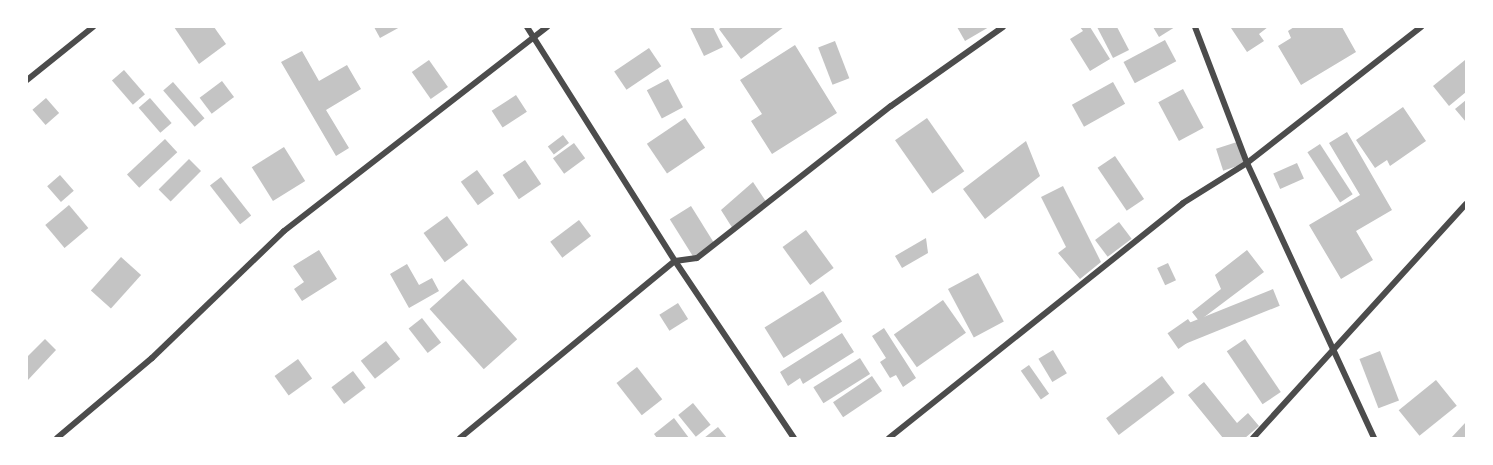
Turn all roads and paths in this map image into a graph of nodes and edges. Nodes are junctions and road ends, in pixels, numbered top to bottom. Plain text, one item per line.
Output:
1 (93, 27) edge
2 (527, 27) edge
3 (547, 27) edge
4 (1003, 27) edge
5 (1195, 27) edge
6 (1421, 27) edge
7 (533, 37) junction
8 (27, 80) edge
9 (1247, 163) junction
10 (1466, 204) edge
11 (675, 261) junction
12 (1334, 348) junction
13 (57, 438) edge
14 (460, 438) edge
15 (794, 438) edge
16 (889, 438) edge
17 (1253, 438) edge
18 (1374, 438) edge

1 - 8 street
2 - 7 street
3 - 7 street
4 - 11 street
5 - 9 street
6 - 9 street
7 - 11 street
7 - 13 street
9 - 12 street
9 - 16 street
10 - 12 street
11 - 14 street
11 - 15 street
12 - 17 street
12 - 18 street

